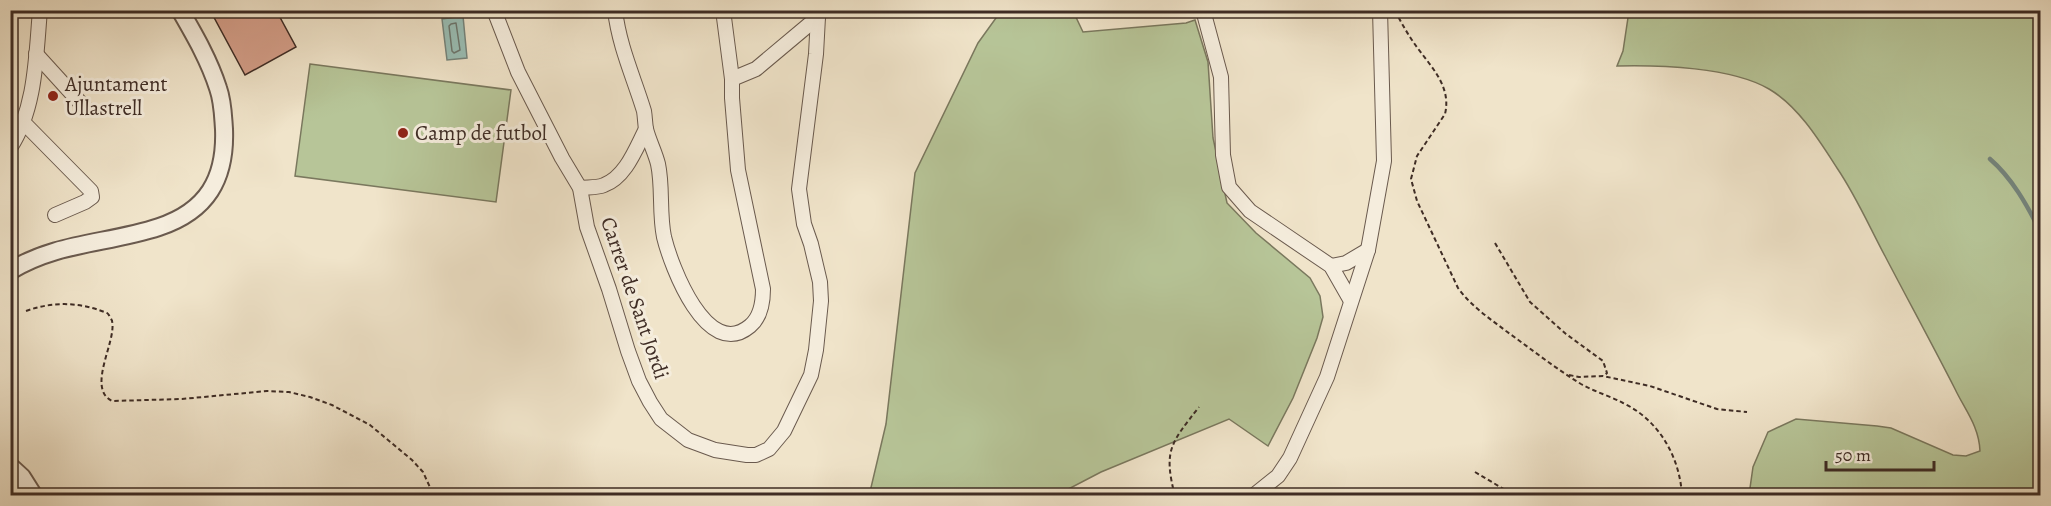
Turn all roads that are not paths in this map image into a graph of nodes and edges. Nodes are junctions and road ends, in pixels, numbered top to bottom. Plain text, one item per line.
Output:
1 (40, 10) edge
2 (180, 10) edge
3 (494, 10) edge
4 (615, 10) edge
5 (723, 10) edge
6 (1203, 10) edge
7 (1380, 10) edge
8 (819, 14) edge
9 (36, 54) junction
10 (732, 79) junction
11 (86, 109) dead end
12 (23, 122) junction
13 (646, 129) junction
14 (10, 148) edge
15 (580, 188) junction
16 (55, 215) dead end
17 (1368, 250) junction
18 (1331, 266) junction
19 (10, 271) edge
20 (1351, 301) junction
21 (10, 466) edge
22 (10, 488) edge
23 (20, 495) edge
24 (34, 495) edge
25 (1253, 495) edge

1 - 9 street
2 - 19 street
3 - 15 street
4 - 13 street
5 - 10 street
6 - 18 street
7 - 17 street
8 - 10 street
8 - 15 street, Carrer de Sant Jordi
9 - 11 street
9 - 12 street
10 - 13 street
12 - 14 street
12 - 16 street
13 - 15 street
17 - 18 street
17 - 20 street
18 - 20 street
20 - 25 street
21 - 24 street
22 - 23 street

